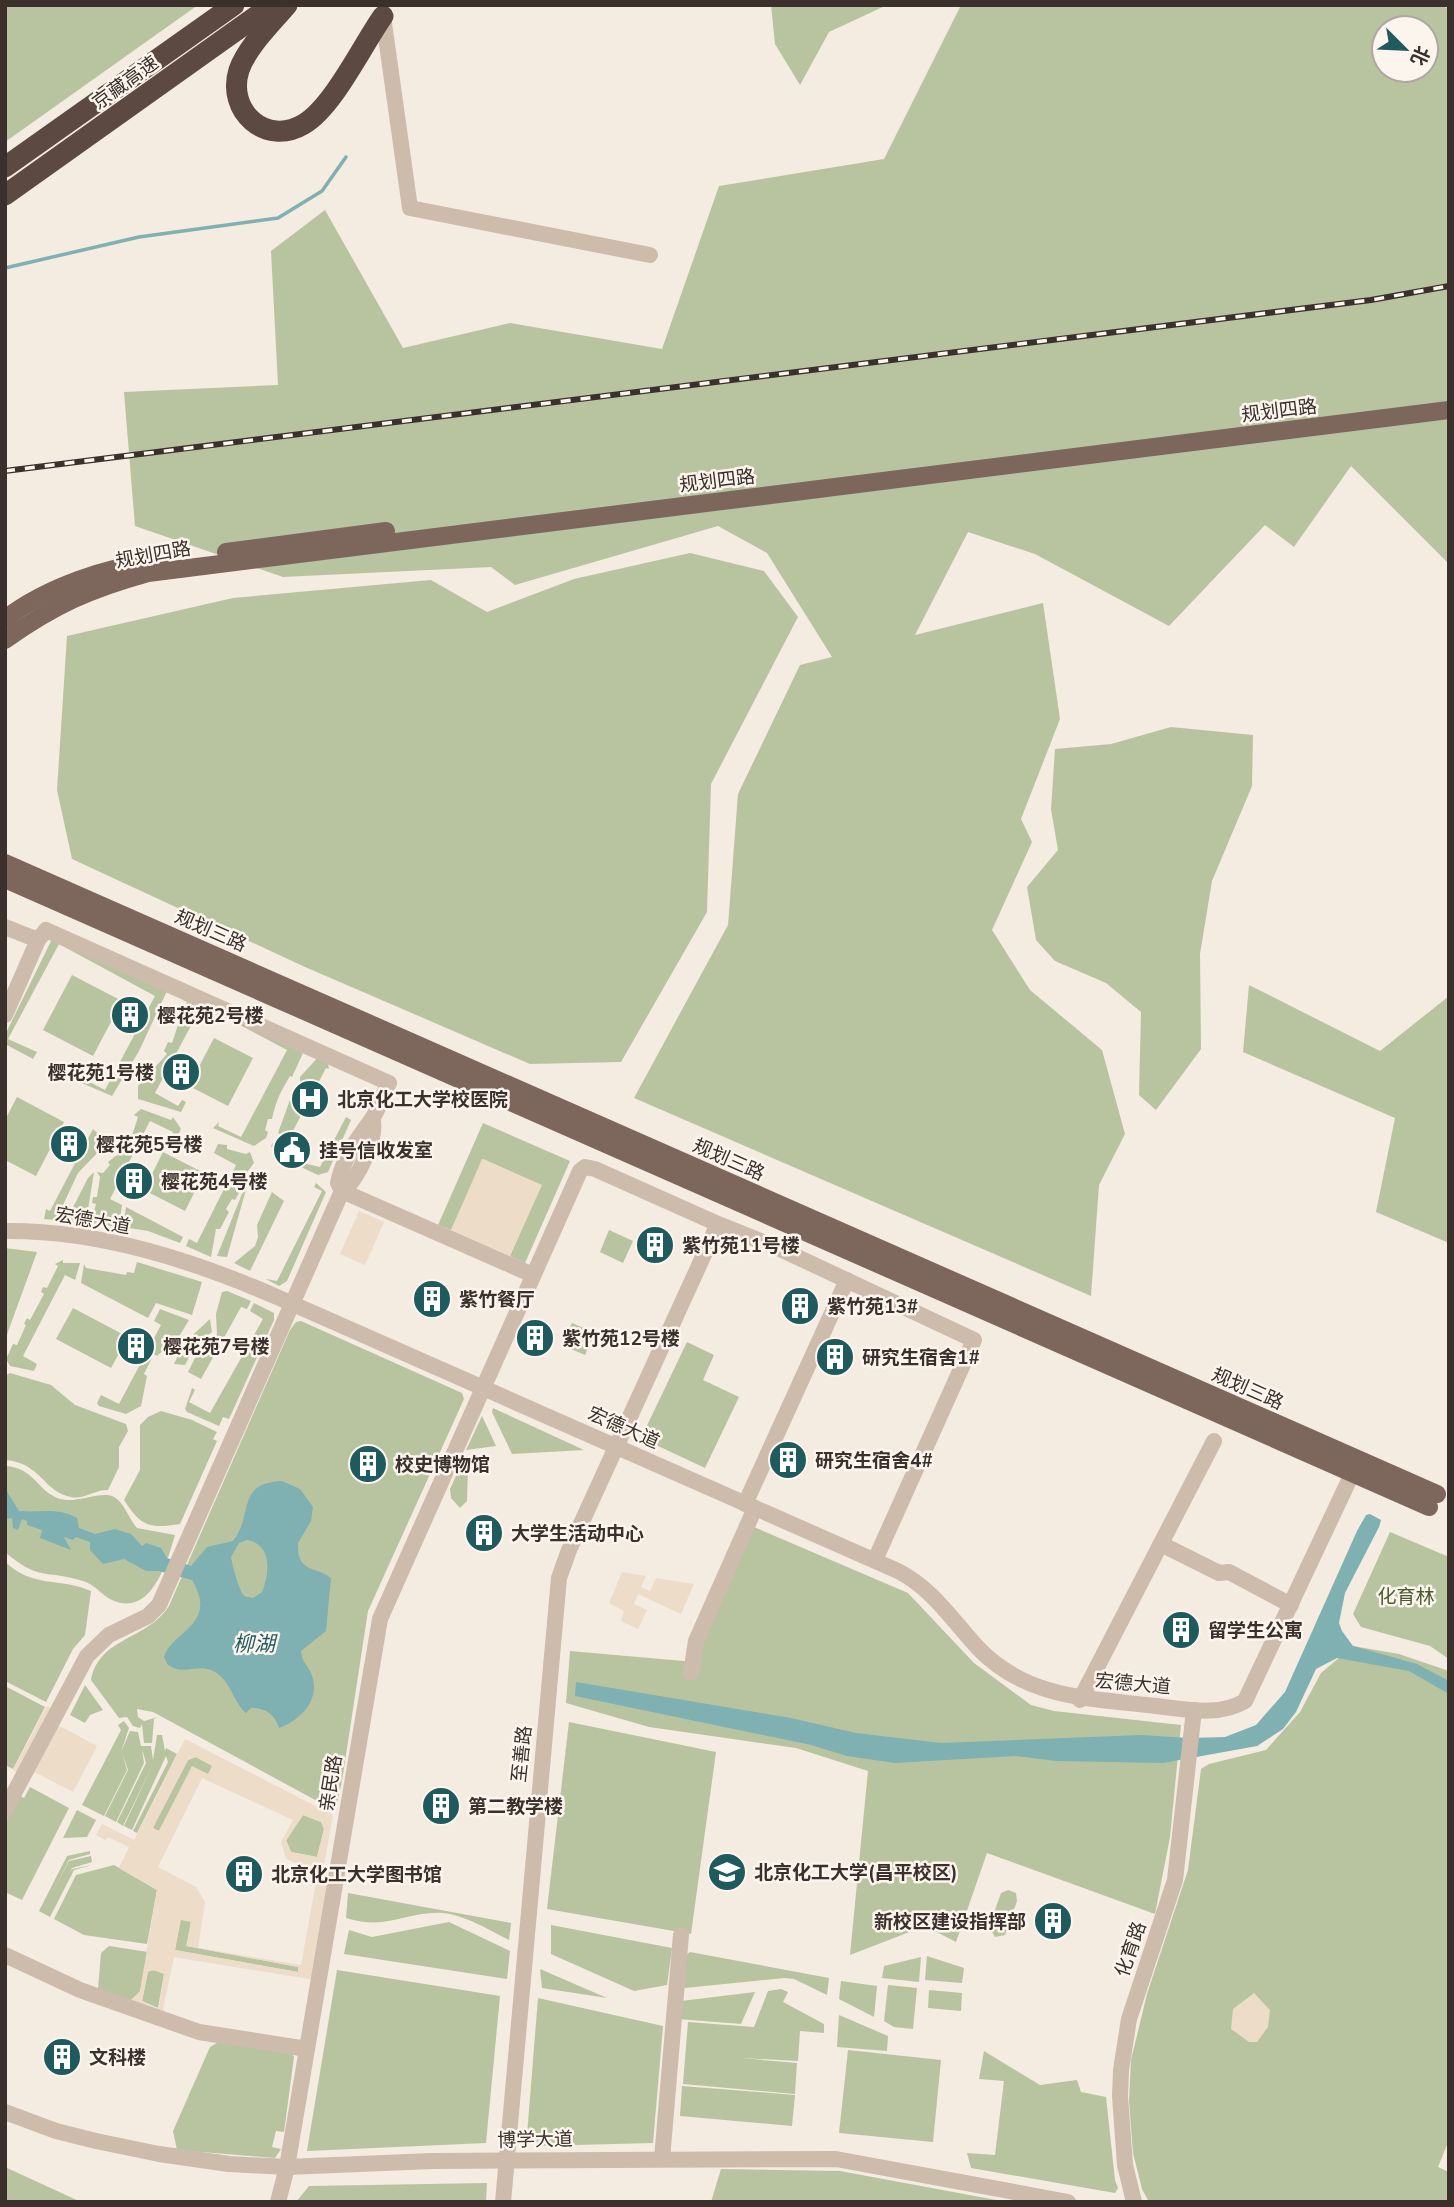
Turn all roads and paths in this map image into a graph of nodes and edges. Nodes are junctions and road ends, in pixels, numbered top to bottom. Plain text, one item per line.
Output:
1 (234, 5) edge
2 (271, 5) edge
3 (287, 5) edge
4 (382, 11) edge
5 (5, 167) edge
6 (5, 195) edge
7 (650, 255) dead end
8 (1449, 399) edge
9 (1449, 410) edge
10 (5, 619) edge
11 (5, 640) edge
12 (5, 863) edge
13 (5, 879) edge
14 (5, 927) edge
15 (38, 940) junction
16 (5, 1015) edge
17 (342, 1191) junction
18 (732, 1191) junction
19 (718, 1224) junction
20 (5, 1231) edge
21 (533, 1275) junction
22 (846, 1280) junction
23 (292, 1303) junction
24 (481, 1387) junction
25 (1214, 1441) dead end
26 (615, 1446) junction
27 (1352, 1474) junction
28 (750, 1506) junction
29 (1161, 1544) junction
30 (875, 1560) junction
31 (1291, 1605) junction
32 (691, 1673) dead end
33 (1080, 1700) junction
34 (1194, 1710) junction
35 (5, 1810) edge
36 (681, 1935) dead end
37 (5, 1955) edge
38 (307, 2049) junction
39 (5, 2112) edge
40 (662, 2159) junction
41 (505, 2160) junction
42 (287, 2167) junction
43 (278, 2202) edge
44 (503, 2202) edge
45 (1068, 2202) edge
46 (1134, 2202) edge

1 - 5 highway, 京藏高速
2 - 6 highway, 京藏高速
3 - 4 highway
4 - 7 street
8 - 10 main road, 规划四路
9 - 11 main road, 规划四路
12 - 18 main road, 规划三路
13 - 18 main road, 规划三路
14 - 15 street
15 - 16 street
15 - 17 street
17 - 21 street
17 - 23 street
18 - 27 main road, 规划三路
18 - 27 main road, 规划三路
19 - 21 street, 亲民路
19 - 22 street
19 - 26 street, 至善路
20 - 23 street, 宏德大道
21 - 24 street, 亲民路
22 - 28 street
22 - 30 street
23 - 24 street, 宏德大道
23 - 35 street
24 - 26 street, 宏德大道
24 - 38 street, 亲民路
25 - 29 street
26 - 28 street, 宏德大道
26 - 41 street, 至善路
27 - 31 street
28 - 30 street, 宏德大道
28 - 32 street
29 - 31 street
29 - 33 street
30 - 33 street, 宏德大道
31 - 34 street, 宏德大道
33 - 34 street, 宏德大道
34 - 46 street, 化育路
36 - 40 street
37 - 38 street
38 - 42 street, 亲民路
39 - 42 street, 博学大道
40 - 41 street, 博学大道
40 - 45 street, 博学大道
41 - 42 street, 博学大道
41 - 44 street, 至善路
42 - 43 street, 亲民路

